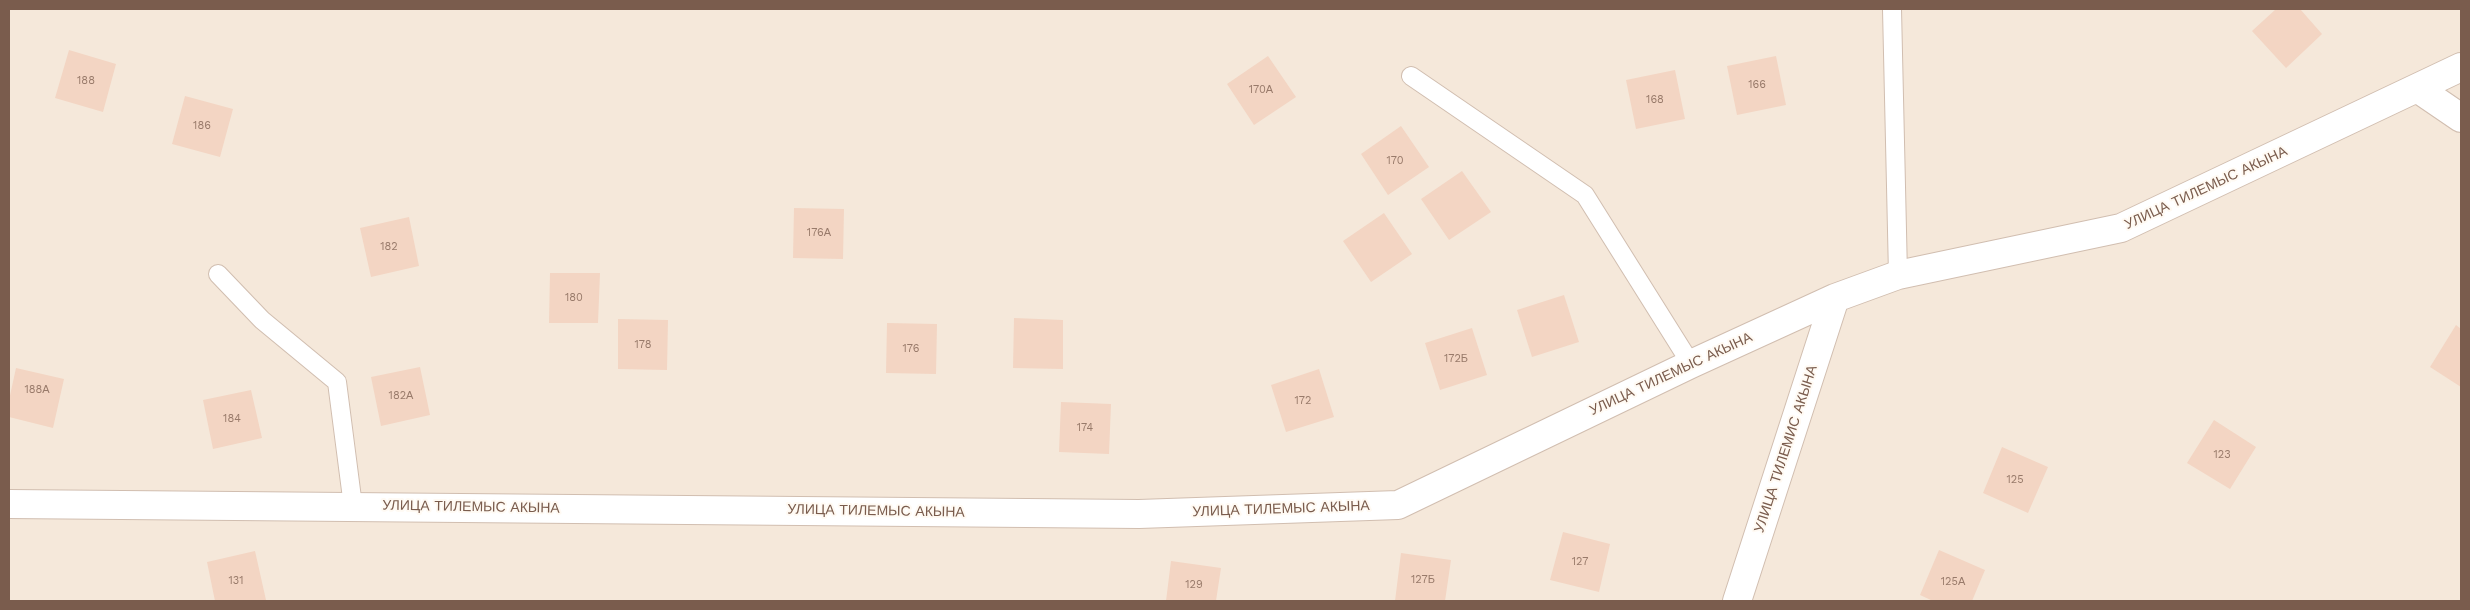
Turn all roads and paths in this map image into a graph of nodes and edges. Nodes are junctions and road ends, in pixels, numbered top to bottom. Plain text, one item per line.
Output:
1 (1892, 9) edge
2 (2461, 67) edge
3 (1411, 76) dead end
4 (2417, 88) junction
5 (2461, 118) edge
6 (218, 274) dead end
7 (1898, 275) junction
8 (1835, 298) junction
9 (1691, 364) junction
10 (9, 504) edge
11 (353, 506) junction
12 (1738, 601) edge

1 - 7 lane
2 - 4 street, УЛИЦА ТИЛЕМЫС АКЫНА
3 - 9 lane
4 - 5 street
4 - 7 street, УЛИЦА ТИЛЕМЫС АКЫНА
6 - 11 lane
7 - 8 street, УЛИЦА ТИЛЕМЫС АКЫНА
8 - 9 street, УЛИЦА ТИЛЕМЫС АКЫНА
8 - 12 street, УЛИЦА ТИЛЕМИС АКЫНА
9 - 11 street, УЛИЦА ТИЛЕМЫС АКЫНА
10 - 11 street, УЛИЦА ТИЛЕМЫС АКЫНА

